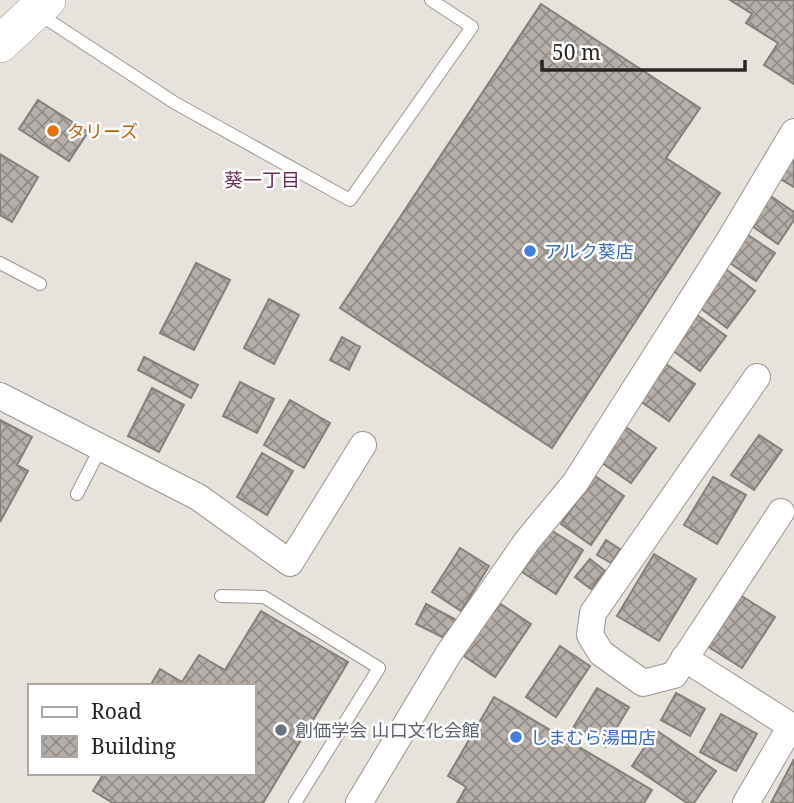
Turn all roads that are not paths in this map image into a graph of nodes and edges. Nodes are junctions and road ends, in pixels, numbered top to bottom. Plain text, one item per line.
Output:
1 (431, 0) edge
2 (41, 6) edge
3 (0, 44) edge
4 (794, 132) edge
5 (0, 263) edge
6 (40, 284) dead end
7 (757, 377) dead end
8 (0, 396) edge
9 (363, 445) dead end
10 (101, 447) junction
11 (77, 494) dead end
12 (781, 512) dead end
13 (221, 596) dead end
14 (684, 658) junction
15 (792, 727) edge
16 (295, 803) edge
17 (359, 803) edge
18 (746, 803) edge

1 - 2 lane
2 - 3 main road
4 - 17 street
5 - 6 lane
7 - 14 street
8 - 10 street
9 - 10 street
10 - 11 lane
12 - 14 street
13 - 16 lane
14 - 15 street
15 - 18 street

